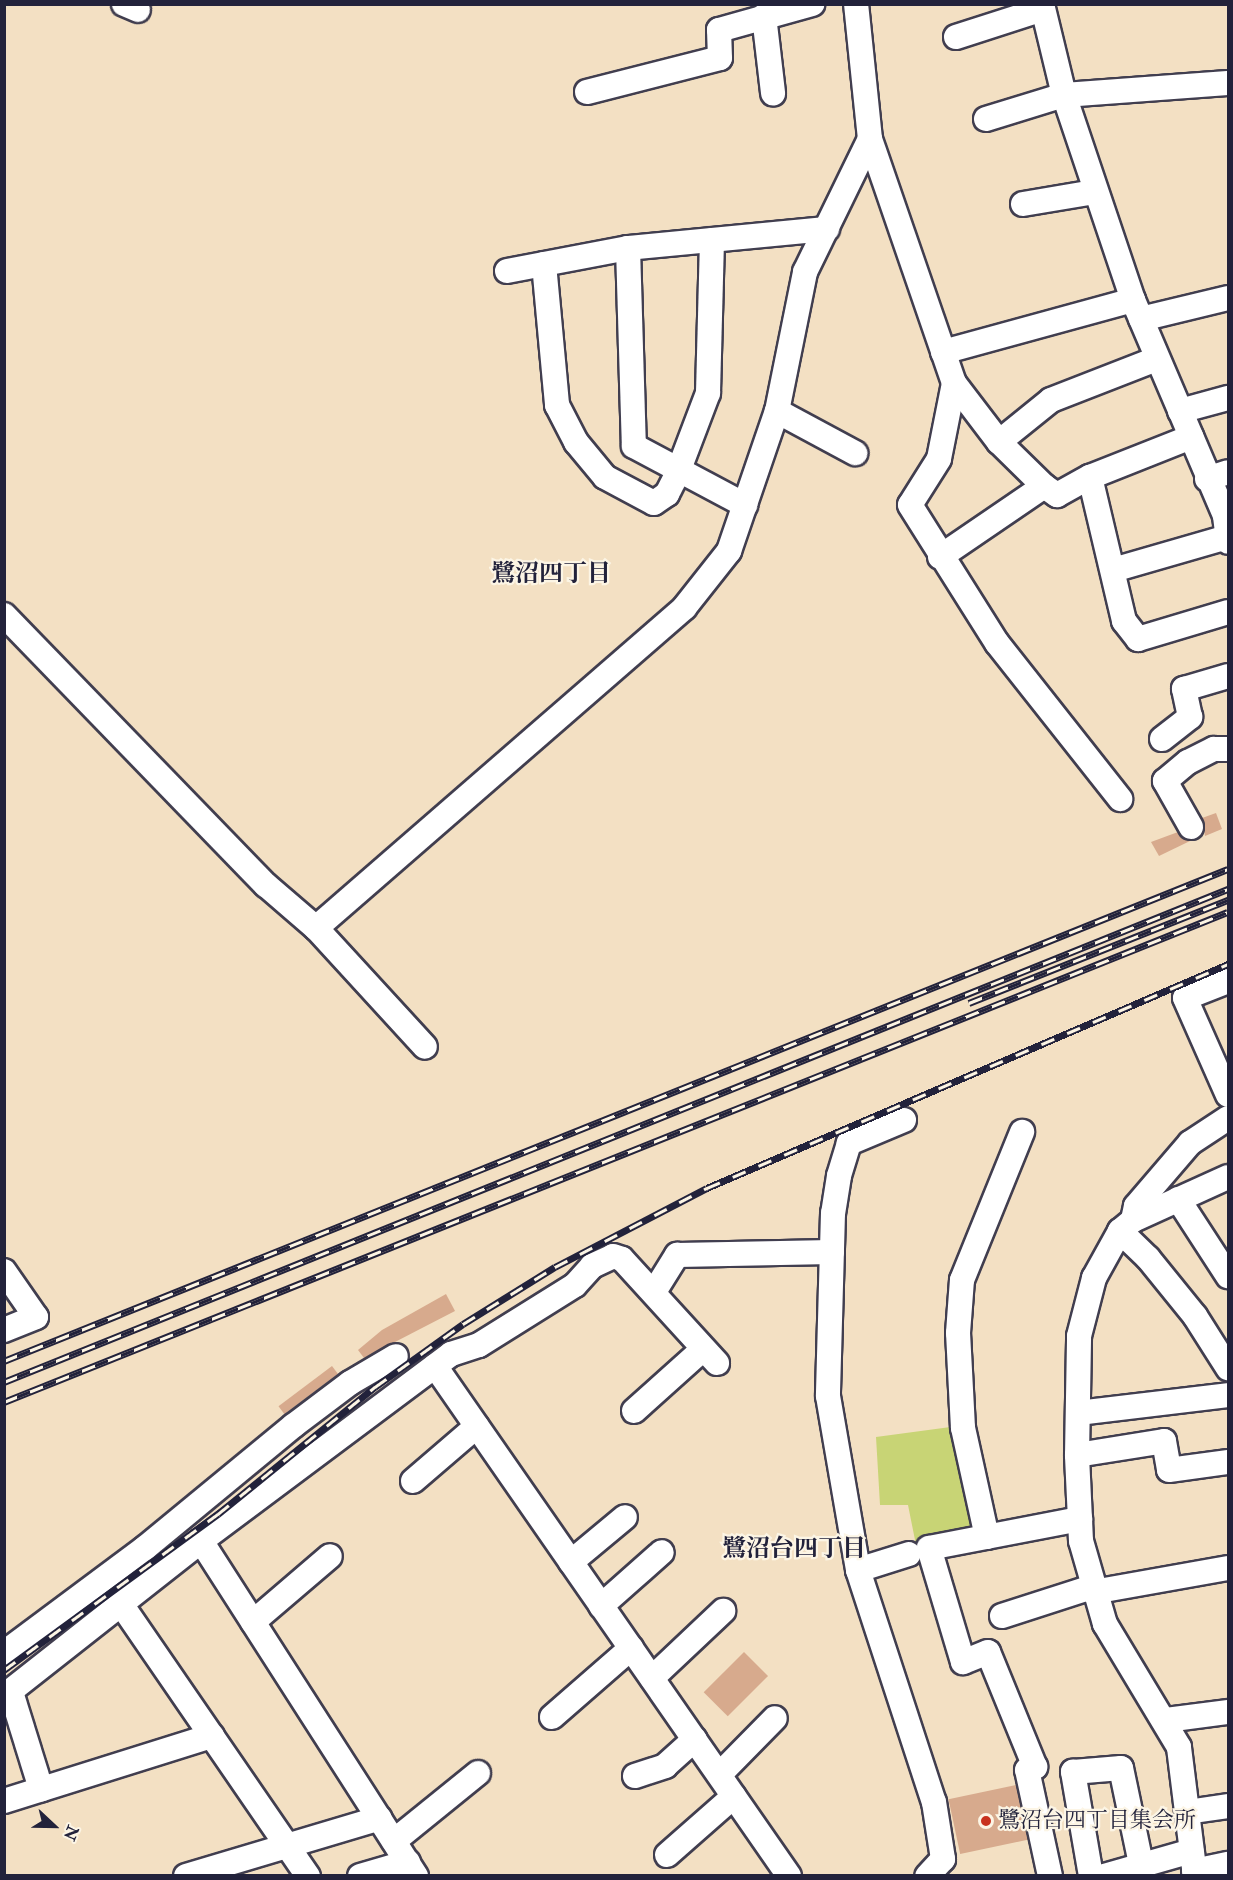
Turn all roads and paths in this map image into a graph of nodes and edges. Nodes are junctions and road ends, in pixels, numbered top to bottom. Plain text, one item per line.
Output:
1 (812, 4) edge
2 (856, 4) edge
3 (1042, 7) edge
4 (764, 16) junction
5 (956, 37) dead end
6 (1228, 83) edge
7 (587, 92) dead end
8 (773, 93) dead end
9 (1064, 95) junction
10 (986, 119) dead end
11 (870, 139) junction
12 (1095, 192) junction
13 (1023, 204) dead end
14 (827, 229) junction
15 (712, 240) junction
16 (628, 248) junction
17 (544, 264) junction
18 (507, 271) dead end
19 (1228, 298) edge
20 (1137, 309) junction
21 (943, 352) junction
22 (1156, 359) junction
23 (954, 382) junction
24 (1228, 398) edge
25 (777, 411) junction
26 (1180, 411) junction
27 (1191, 437) junction
28 (999, 442) junction
29 (855, 453) dead end
30 (678, 472) junction
31 (1218, 475) edge
32 (1090, 477) junction
33 (1044, 486) junction
34 (745, 505) junction
35 (1228, 539) edge
36 (940, 557) junction
37 (1113, 570) junction
38 (1228, 612) edge
39 (4, 615) edge
40 (1228, 676) edge
41 (1162, 739) dead end
42 (1228, 749) edge
43 (1120, 799) dead end
44 (1191, 827) dead end
45 (316, 928) junction
46 (1228, 981) edge
47 (425, 1047) dead end
48 (1224, 1068) edge
49 (1228, 1095) edge
50 (1228, 1118) edge
51 (904, 1120) dead end
52 (1022, 1132) dead end
53 (1228, 1177) edge
54 (1178, 1199) junction
55 (1126, 1225) junction
56 (832, 1252) junction
57 (4, 1271) edge
58 (1228, 1276) edge
59 (654, 1292) junction
60 (4, 1330) edge
61 (396, 1356) dead end
62 (435, 1366) junction
63 (1228, 1368) edge
64 (1228, 1395) edge
65 (634, 1411) dead end
66 (1078, 1413) junction
67 (477, 1426) junction
68 (1077, 1455) junction
69 (1228, 1462) edge
70 (412, 1481) dead end
71 (625, 1516) dead end
72 (1080, 1519) junction
73 (987, 1537) junction
74 (201, 1541) junction
75 (662, 1552) dead end
76 (909, 1554) dead end
77 (330, 1556) dead end
78 (571, 1562) junction
79 (1228, 1568) edge
80 (858, 1570) junction
81 (1093, 1590) junction
82 (121, 1604) junction
83 (602, 1606) junction
84 (723, 1611) dead end
85 (1002, 1616) dead end
86 (253, 1622) junction
87 (631, 1648) junction
88 (4, 1653) edge
89 (652, 1678) junction
90 (8, 1694) edge
91 (1228, 1712) edge
92 (552, 1717) dead end
93 (775, 1718) dead end
94 (1166, 1720) junction
95 (212, 1736) junction
96 (695, 1739) junction
97 (478, 1773) dead end
98 (720, 1774) junction
99 (634, 1776) dead end
100 (41, 1789) junction
101 (734, 1797) junction
102 (4, 1801) edge
103 (1228, 1806) edge
104 (1187, 1812) junction
105 (380, 1818) junction
106 (394, 1841) junction
107 (289, 1846) junction
108 (667, 1855) dead end
109 (1141, 1864) junction
110 (1228, 1864) edge
111 (1194, 1866) edge
112 (412, 1869) edge
113 (939, 1870) edge
114 (186, 1875) edge
115 (308, 1875) edge
116 (360, 1875) edge
117 (789, 1875) edge
118 (1050, 1875) edge
119 (1091, 1875) edge
120 (1104, 1875) edge

1 - 4 street
2 - 11 street
3 - 5 street
3 - 9 street
4 - 7 street
4 - 8 street
6 - 9 street
9 - 10 street
9 - 12 street
11 - 14 street
11 - 21 street
12 - 13 street
12 - 20 street
14 - 15 street
14 - 25 street
15 - 16 street
15 - 30 street
16 - 17 street
16 - 30 street
17 - 18 street
17 - 30 street
19 - 20 street
20 - 21 street
20 - 22 street
21 - 23 street
22 - 26 street
22 - 28 street
23 - 28 street
23 - 36 street
24 - 26 street
25 - 29 street
25 - 34 street
26 - 27 street
27 - 31 street
27 - 32 street
28 - 33 street
30 - 34 street
31 - 35 street
32 - 33 street
32 - 37 street
33 - 36 street
34 - 45 street
35 - 37 street
36 - 43 street
37 - 38 street
39 - 45 street
40 - 41 street
42 - 44 street
45 - 47 street
46 - 48 street
48 - 49 street
50 - 55 street
51 - 56 street
52 - 73 street
53 - 54 street
54 - 55 street
54 - 58 street
55 - 63 street
55 - 66 street
56 - 59 street
56 - 80 street
57 - 60 street
59 - 62 street
59 - 65 street
61 - 88 street
62 - 67 street
62 - 74 street
64 - 66 street
66 - 68 street
67 - 70 street
67 - 78 street
68 - 69 street
68 - 72 street
71 - 78 street
72 - 73 street
72 - 81 street
73 - 118 street
74 - 82 street
74 - 86 street
75 - 83 street
76 - 80 street
77 - 86 street
78 - 83 street
79 - 81 street
80 - 113 street
81 - 85 street
81 - 94 street
82 - 90 street
82 - 95 street
83 - 87 street
84 - 89 street
86 - 105 street
87 - 89 street
87 - 92 street
89 - 96 street
90 - 100 street
91 - 94 street
93 - 98 street
94 - 104 street
95 - 100 street
95 - 107 street
96 - 98 street
96 - 99 street
97 - 106 street
98 - 101 street
100 - 102 street
101 - 108 street
101 - 117 street
103 - 104 street
104 - 111 street
105 - 106 street
105 - 107 street
106 - 112 street
107 - 114 street
107 - 115 street
109 - 111 street
109 - 119 street
109 - 120 street
110 - 111 street
112 - 116 street

